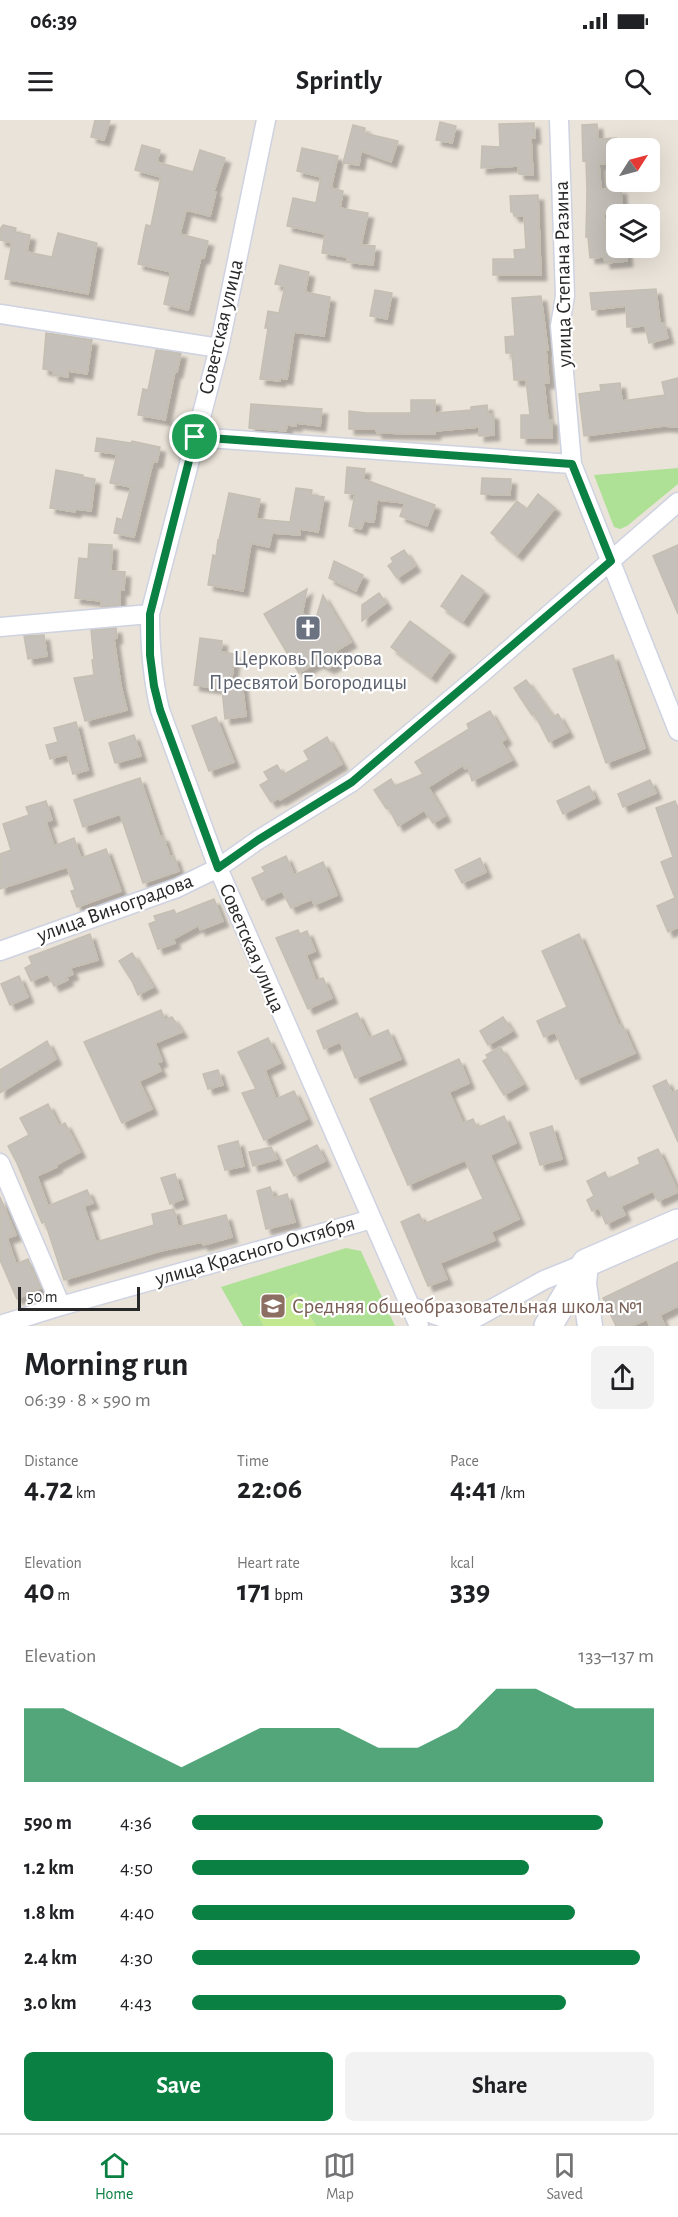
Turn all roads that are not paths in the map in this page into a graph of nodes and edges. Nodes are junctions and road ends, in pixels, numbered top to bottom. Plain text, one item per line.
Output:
1 (266, 120) edge
2 (559, 120) edge
3 (0, 314) edge
4 (219, 348) junction
5 (195, 437) junction
6 (572, 464) junction
7 (678, 502) edge
8 (611, 561) junction
9 (150, 614) junction
10 (0, 627) edge
11 (678, 731) edge
12 (218, 868) junction
13 (0, 951) edge
14 (0, 1163) edge
15 (372, 1219) junction
16 (678, 1223) edge
17 (586, 1263) junction
18 (530, 1288) junction
19 (61, 1306) junction
20 (410, 1306) junction
21 (478, 1316) junction
22 (0, 1325) edge
23 (549, 1325) edge
24 (419, 1326) edge
25 (461, 1326) edge
26 (590, 1326) edge

1 - 4 street, Советская улица
2 - 6 street, улица Степана Разина
3 - 4 street
4 - 5 street, Советская улица
5 - 6 street
5 - 9 street, Советская улица
6 - 8 street, улица Степана Разина
7 - 8 street, улица Виноградова
8 - 11 street, улица Степана Разина
8 - 12 street, улица Виноградова
9 - 10 street
9 - 12 street, Советская улица
12 - 13 street, улица Виноградова
12 - 15 street, Советская улица
14 - 19 street
15 - 19 street, улица Красного Октября
15 - 20 street, Советская улица
16 - 17 main road
17 - 18 street
17 - 23 main road
17 - 26 street
18 - 21 street
18 - 23 street
19 - 22 street, улица Красного Октября
20 - 21 street
20 - 24 street, Советская улица
21 - 25 street

